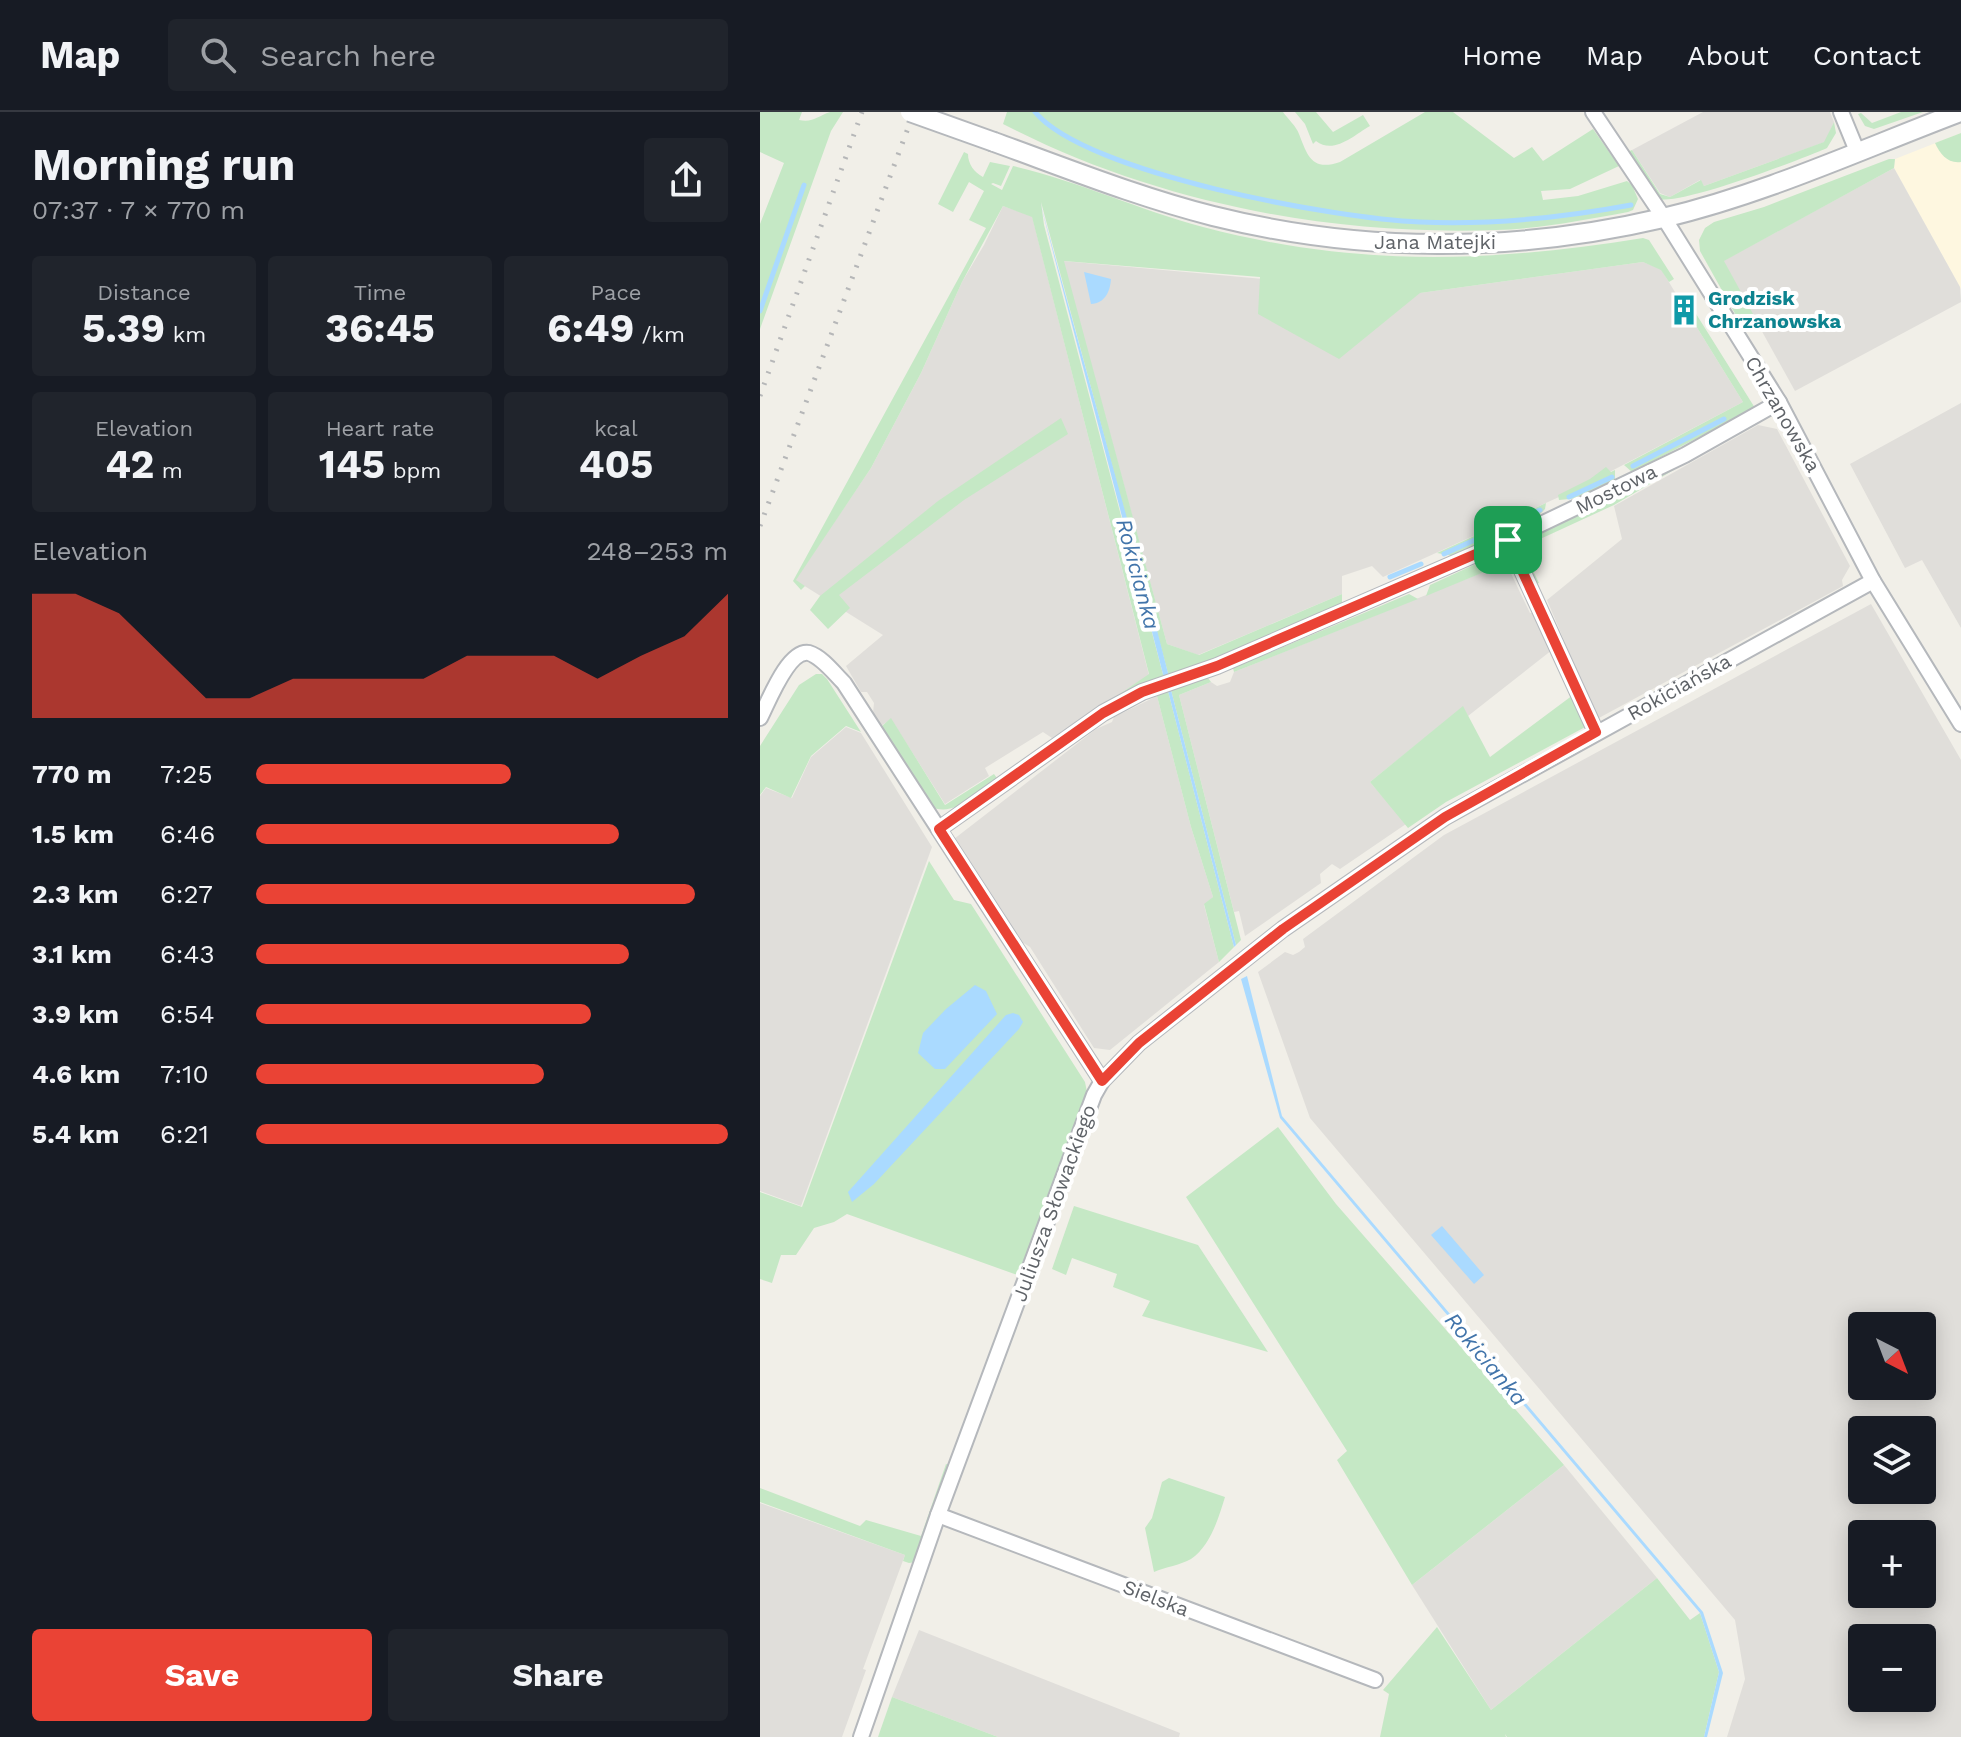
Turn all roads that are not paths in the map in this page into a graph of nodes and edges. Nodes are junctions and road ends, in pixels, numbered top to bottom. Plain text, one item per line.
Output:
1 (910, 112) edge
2 (1593, 112) edge
3 (1841, 112) edge
4 (1960, 112) edge
5 (1857, 151) junction
6 (1664, 218) junction
7 (1779, 402) junction
8 (1508, 540) junction
9 (1873, 581) junction
10 (760, 718) edge
11 (1961, 724) edge
12 (1596, 732) junction
13 (939, 829) junction
14 (1102, 1081) junction
15 (938, 1515) junction
16 (1375, 1680) dead end
17 (861, 1737) edge

1 - 6 street, Jana Matejki, bridge
2 - 6 street, Chrzanowska
3 - 5 street
4 - 5 street, Jana Matejki
5 - 6 street, Jana Matejki
6 - 7 street, Chrzanowska
7 - 8 street, Mostowa
7 - 9 street, Chrzanowska
8 - 12 street
8 - 13 street, Mostowa
9 - 11 street, Chrzanowska
9 - 12 street, Rokiciańska
10 - 13 street, Juliusza Słowackiego
12 - 14 street, Rokiciańska
13 - 14 street, Juliusza Słowackiego
14 - 15 street, Juliusza Słowackiego
15 - 16 street, Sielska
15 - 17 street, Juliusza Słowackiego

